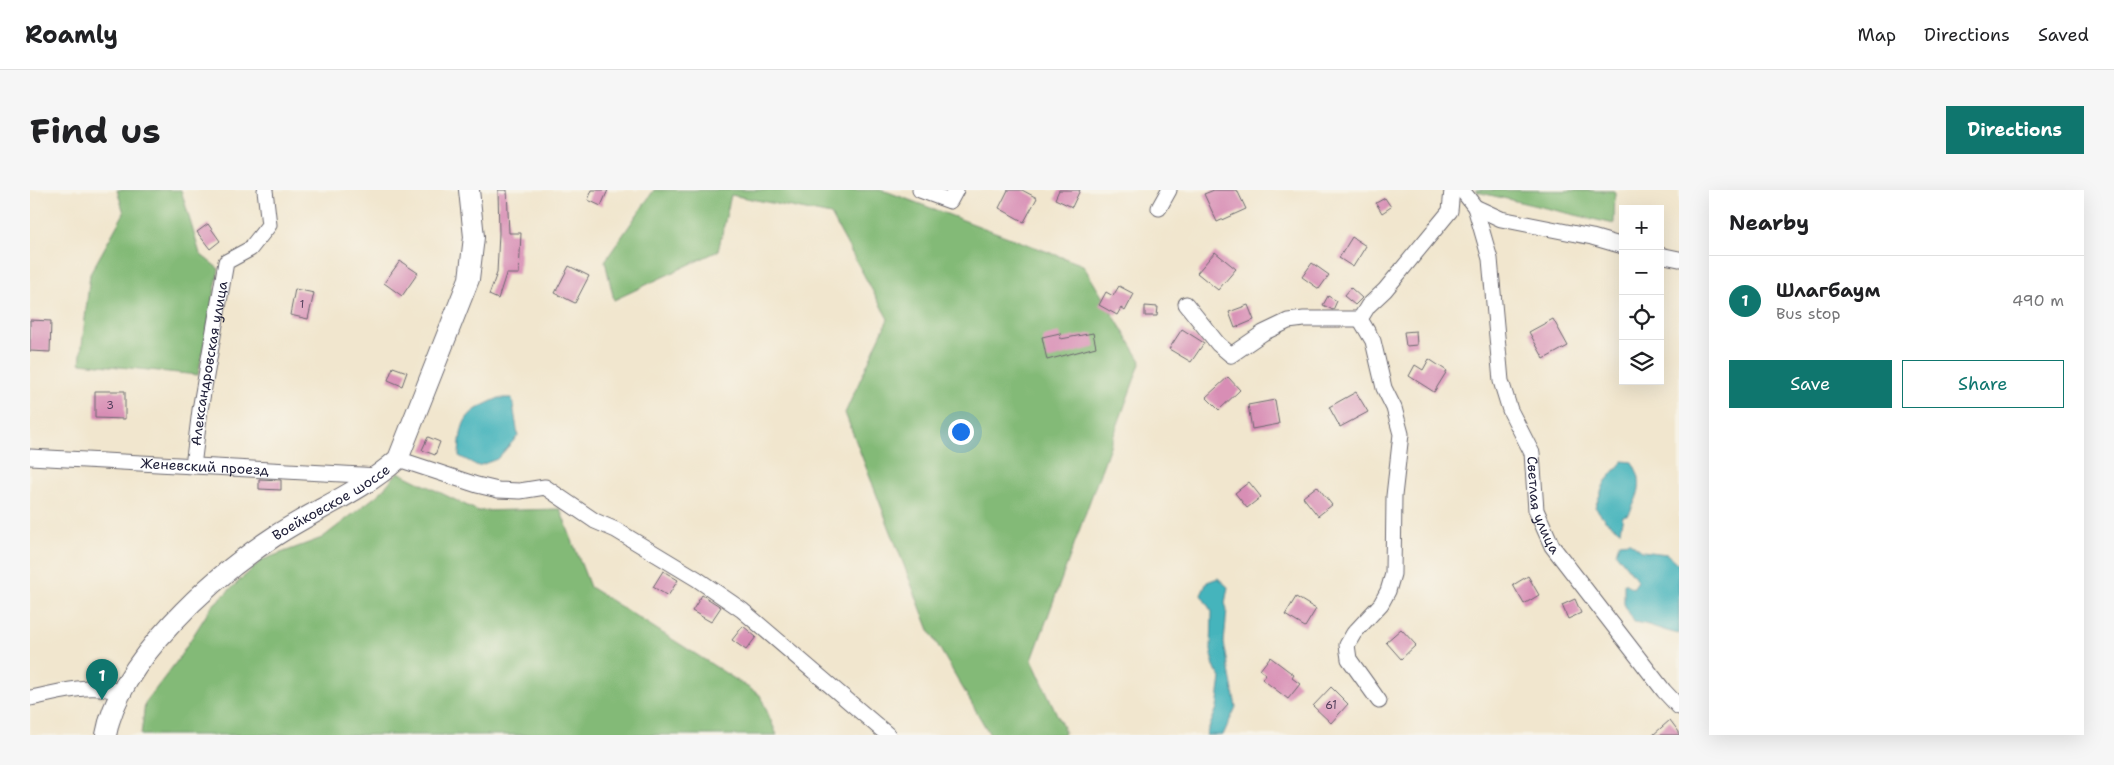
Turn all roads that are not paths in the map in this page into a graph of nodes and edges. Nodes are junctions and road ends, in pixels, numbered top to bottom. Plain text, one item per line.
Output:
1 (265, 190) edge
2 (469, 190) edge
3 (920, 190) edge
4 (956, 190) edge
5 (1169, 190) edge
6 (1452, 190) edge
7 (1462, 190) edge
8 (1476, 207) junction
9 (1159, 208) dead end
10 (1450, 211) junction
11 (1619, 245) edge
12 (1664, 256) edge
13 (1679, 260) edge
14 (1186, 304) dead end
15 (1360, 319) junction
16 (30, 457) edge
17 (398, 459) junction
18 (193, 466) junction
19 (380, 476) junction
20 (120, 693) junction
21 (30, 698) edge
22 (1379, 701) dead end
23 (1679, 707) edge
24 (106, 735) edge
25 (888, 735) edge

1 - 18 street, Александровская улица
2 - 17 street, Воейковское шоссе
3 - 4 street
5 - 9 street
6 - 10 street
7 - 8 street
8 - 10 street
8 - 11 street
8 - 23 street, Светлая улица
10 - 15 street
12 - 13 street
14 - 15 street
15 - 22 street
16 - 18 street, Женевский проезд
17 - 19 street, Воейковское шоссе
17 - 25 street
18 - 19 street, Женевский проезд
19 - 20 street, Воейковское шоссе
20 - 21 street
20 - 24 street, Воейковское шоссе

